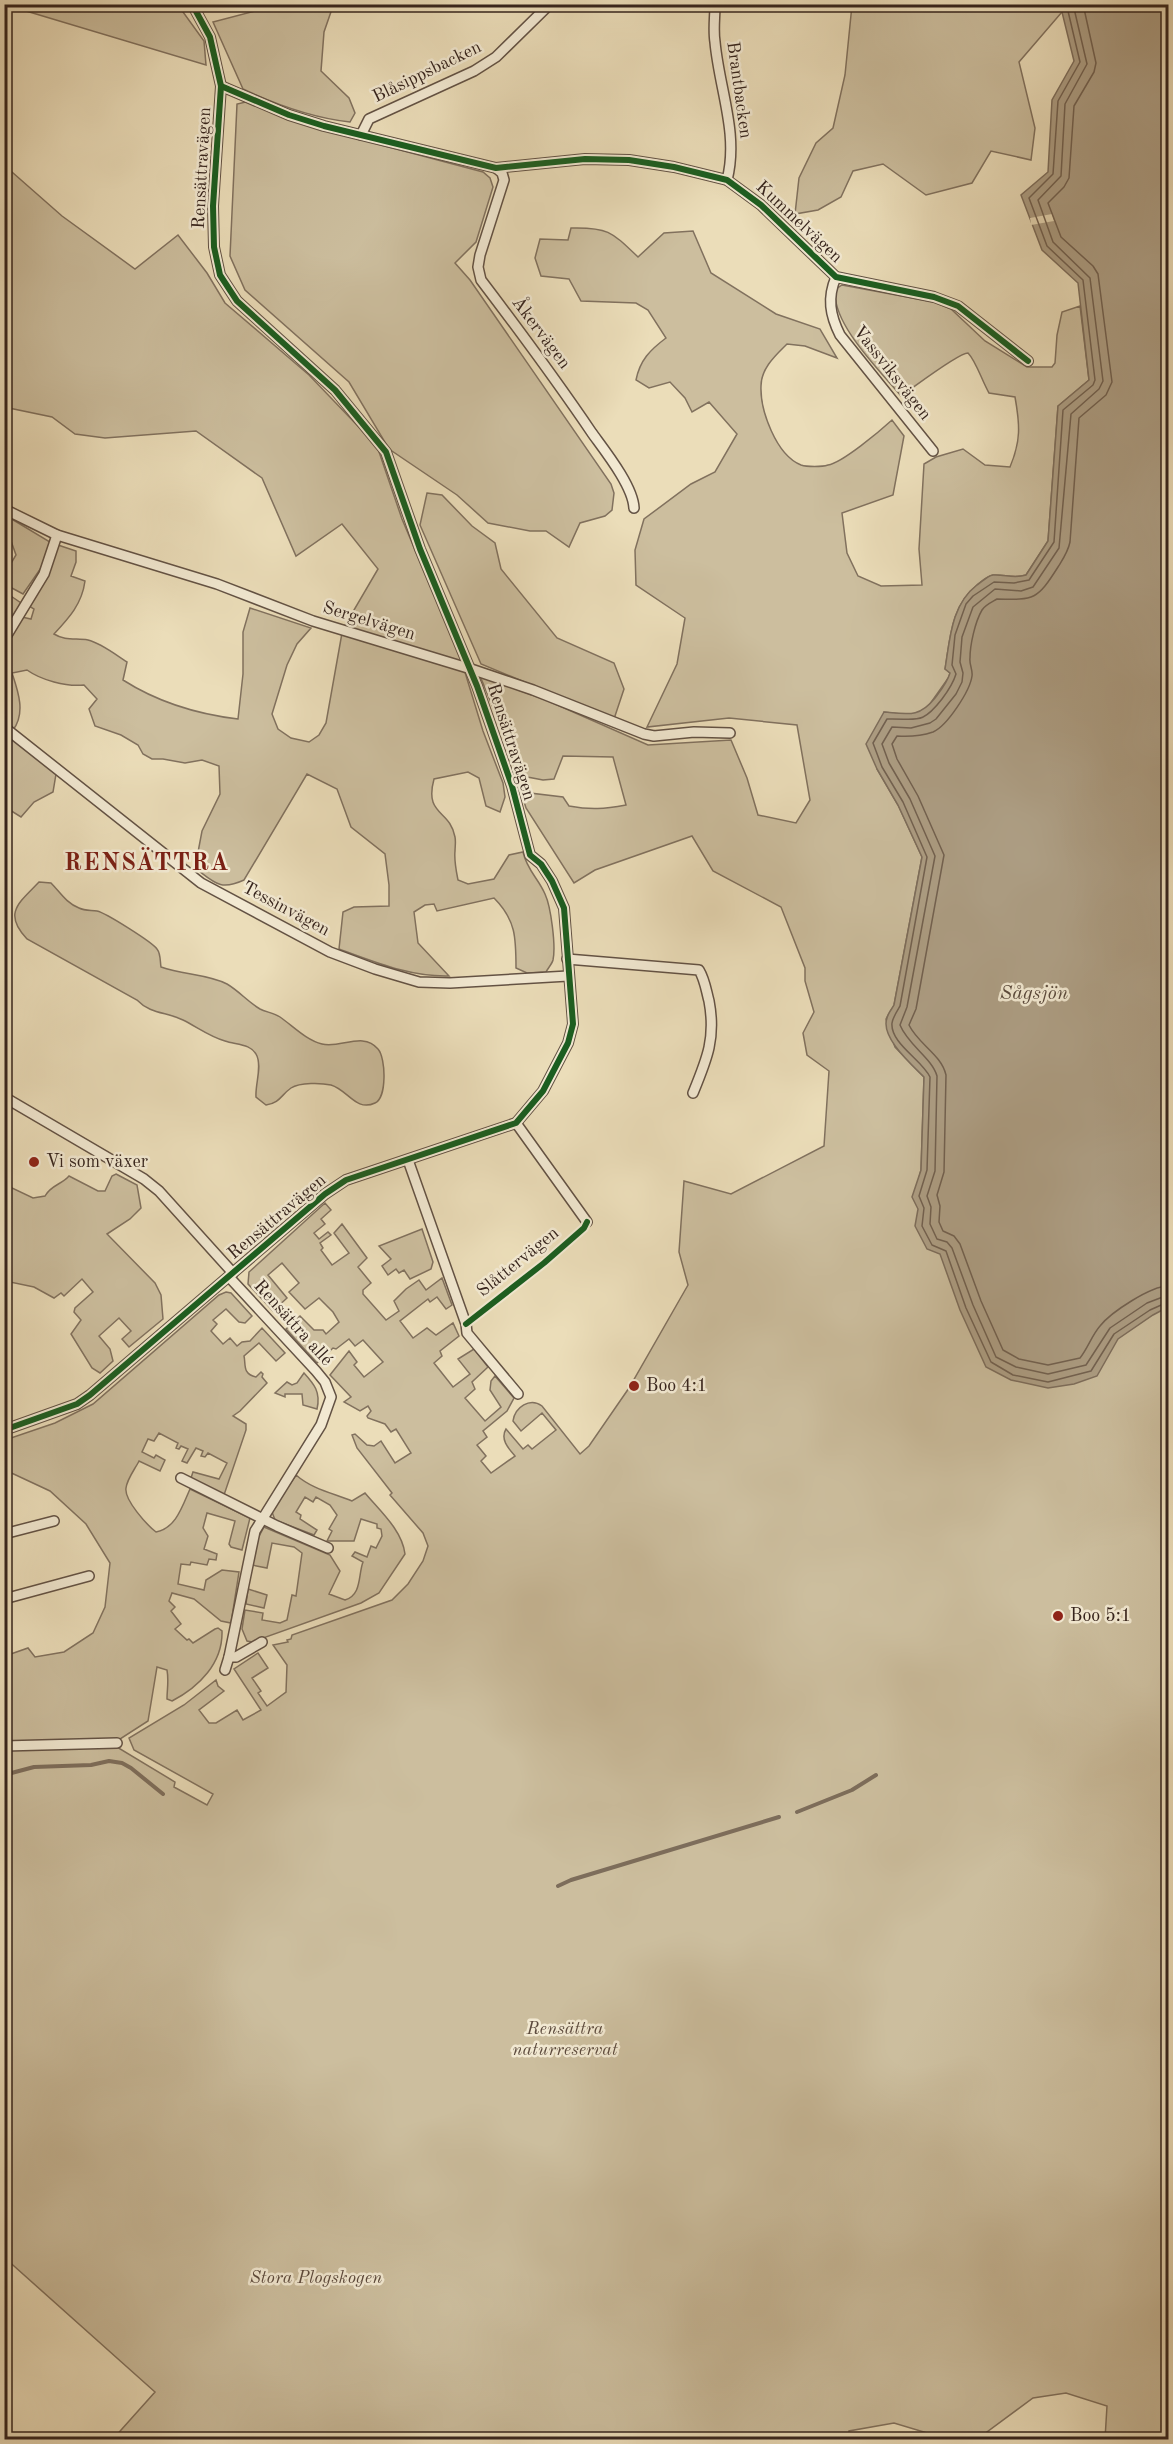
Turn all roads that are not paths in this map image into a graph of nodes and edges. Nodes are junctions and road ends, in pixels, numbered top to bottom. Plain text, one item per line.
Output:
1 (192, 4) edge
2 (550, 4) edge
3 (715, 4) edge
4 (221, 86) junction
5 (361, 135) junction
6 (496, 168) junction
7 (727, 180) junction
8 (836, 277) junction
9 (1028, 361) dead end
10 (933, 451) dead end
11 (634, 508) dead end
12 (4, 509) edge
13 (57, 535) junction
14 (4, 640) edge
15 (471, 669) junction
16 (4, 727) edge
17 (730, 733) dead end
18 (567, 959) junction
19 (568, 976) junction
20 (693, 1093) dead end
21 (4, 1097) edge
22 (516, 1124) junction
23 (408, 1160) junction
24 (587, 1221) dead end
25 (231, 1275) junction
26 (518, 1394) dead end
27 (4, 1430) edge
28 (181, 1478) dead end
29 (262, 1518) junction
30 (54, 1521) dead end
31 (4, 1534) edge
32 (328, 1548) dead end
33 (90, 1576) dead end
34 (4, 1599) edge
35 (262, 1642) dead end
36 (230, 1657) junction
37 (225, 1670) dead end
38 (117, 1743) dead end
39 (4, 1746) edge

1 - 4 street, Rensättravägen
2 - 5 street, Blåsippsbacken
3 - 7 street, Brantbacken
4 - 5 street, Kummelvägen
4 - 15 street, Rensättravägen
5 - 6 street, Kummelvägen
6 - 7 street, Kummelvägen
6 - 11 street, Åkervägen
7 - 8 street, Kummelvägen
8 - 9 street, Kummelvägen
8 - 10 street, Vassviksvägen
12 - 13 street, Sergelvägen
13 - 14 street
13 - 15 street, Sergelvägen
15 - 17 street, Sergelvägen
15 - 18 street, Rensättravägen
16 - 19 street, Tessinvägen
18 - 19 street, Rensättravägen
18 - 20 street
19 - 22 street, Rensättravägen
21 - 25 street, Rensättra allé
22 - 23 street, Rensättravägen
22 - 24 street
23 - 25 street, Rensättravägen
23 - 26 street
25 - 27 street, Rensättravägen
25 - 29 street, Rensättra allé
28 - 29 street
29 - 32 street
29 - 36 street, Rensättra allé
30 - 31 street
33 - 34 street
35 - 36 street
36 - 37 street, Rensättra allé
38 - 39 street

